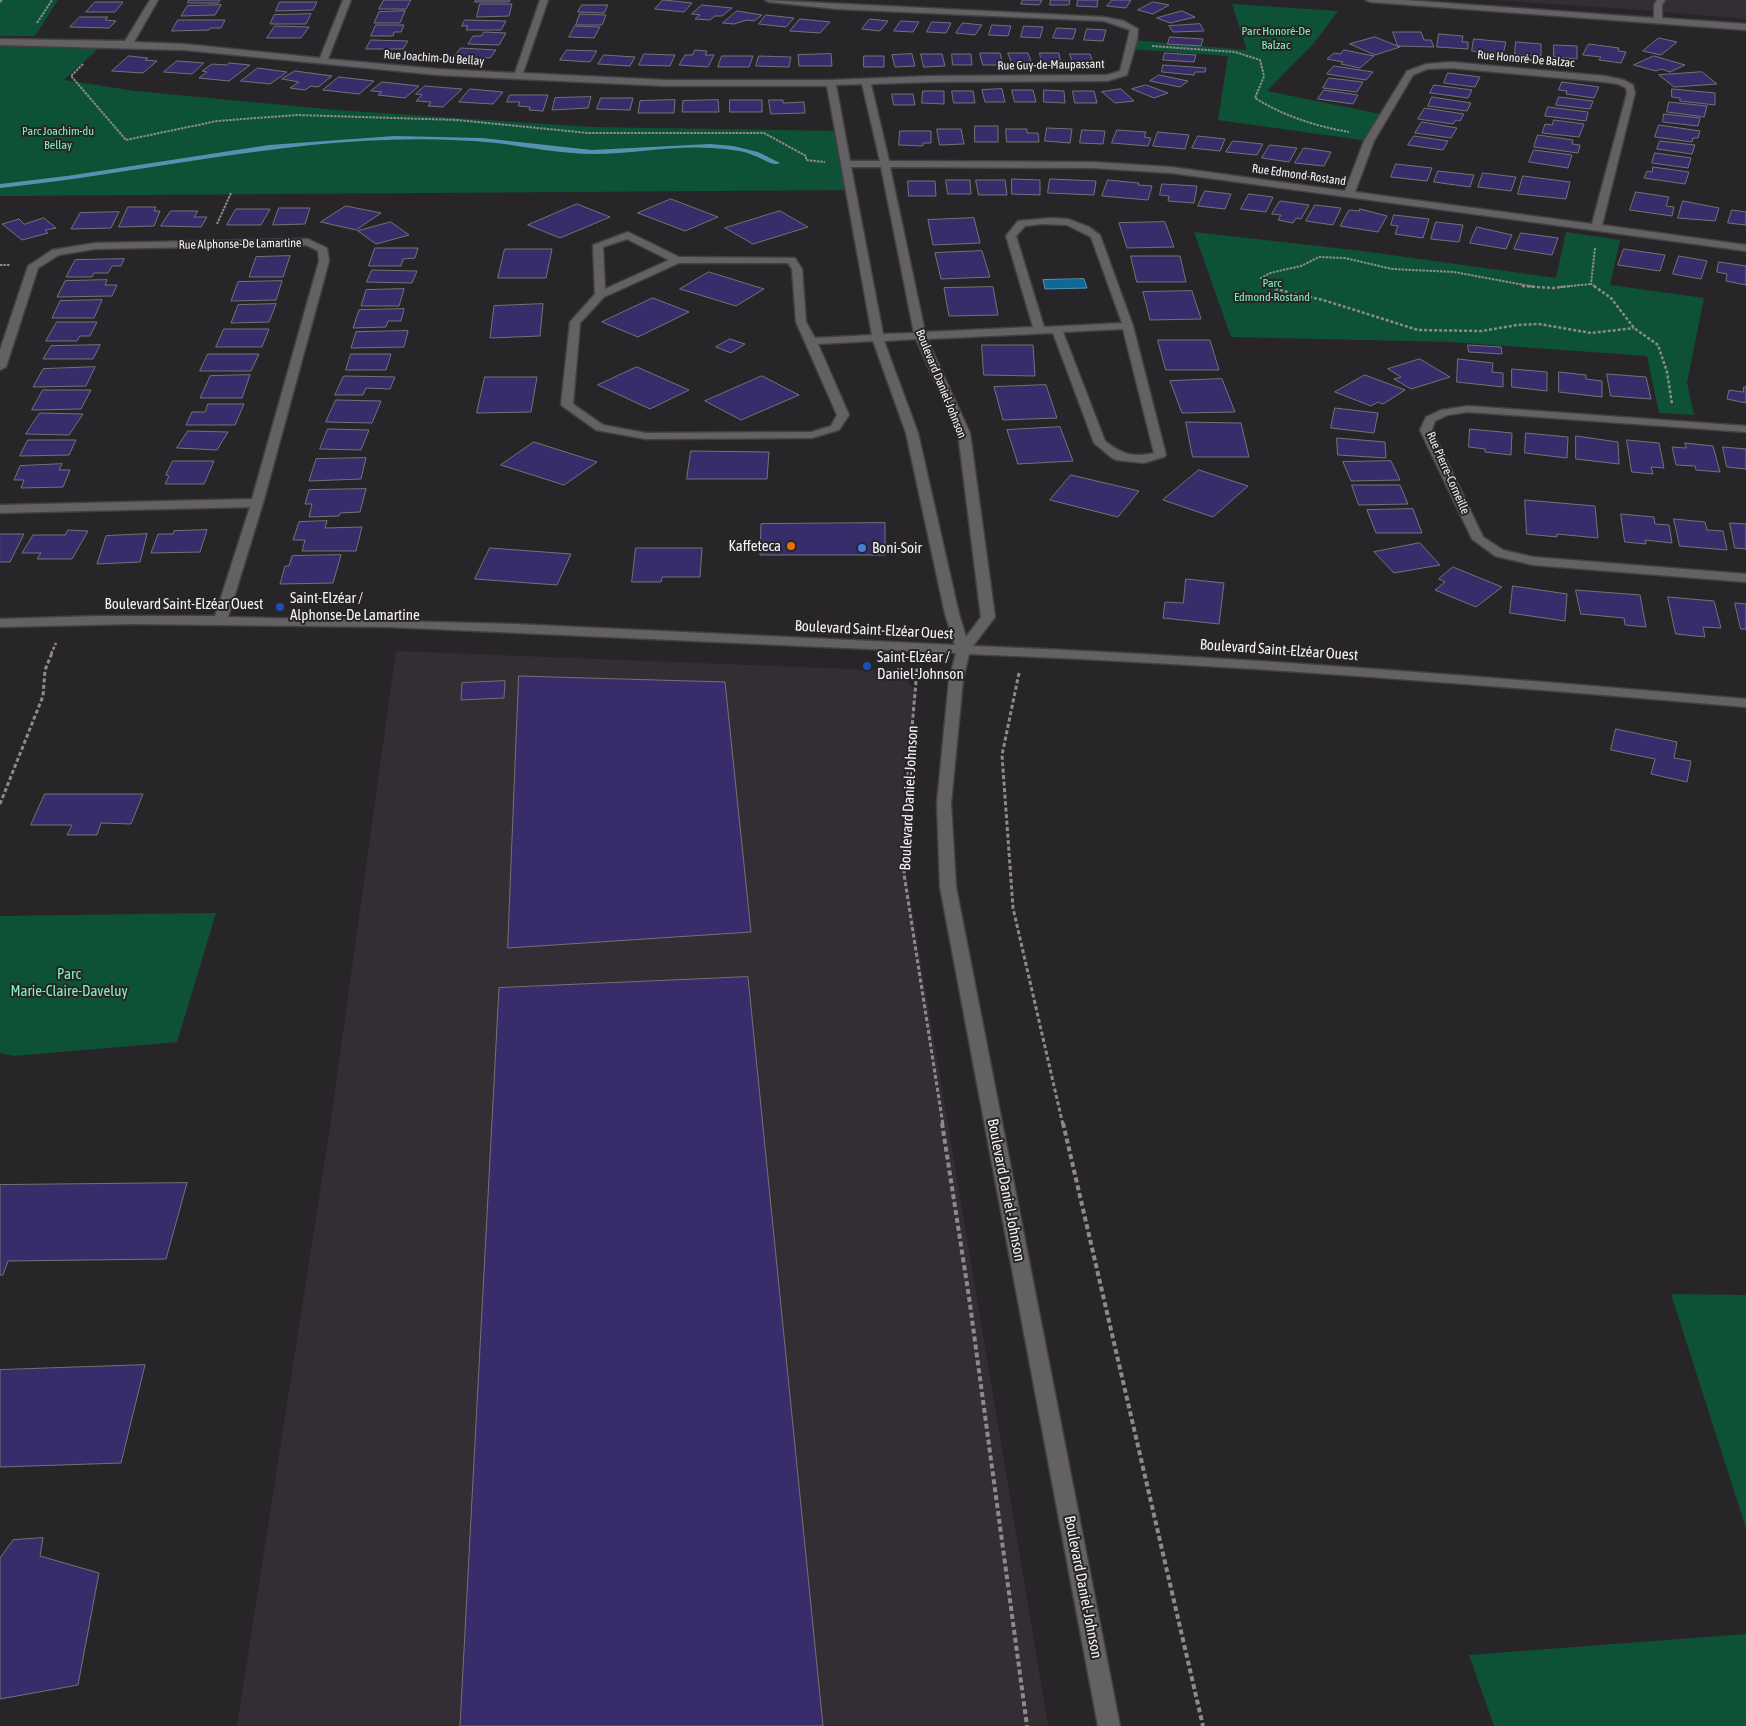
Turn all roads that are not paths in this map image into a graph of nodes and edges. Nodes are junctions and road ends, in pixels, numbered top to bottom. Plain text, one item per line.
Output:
1 (154, 0) edge
2 (347, 0) edge
3 (544, 0) edge
4 (769, 0) edge
5 (1370, 0) edge
6 (1661, 0) edge
7 (1438, 3) edge
8 (1471, 4) edge
9 (1658, 21) junction
10 (1746, 27) edge
11 (0, 42) edge
12 (128, 44) junction
13 (324, 61) junction
14 (518, 76) junction
15 (866, 83) junction
16 (830, 84) junction
17 (847, 164) junction
18 (885, 164) junction
19 (1349, 194) junction
20 (1596, 229) junction
21 (1746, 248) edge
22 (676, 260) junction
23 (600, 295) junction
24 (1128, 326) junction
25 (1057, 330) junction
26 (1040, 331) junction
27 (920, 336) junction
28 (878, 339) junction
29 (812, 341) junction
30 (0, 367) edge
31 (1746, 429) edge
32 (257, 503) junction
33 (0, 509) edge
34 (1746, 578) edge
35 (220, 620) junction
36 (0, 623) edge
37 (963, 650) junction
38 (1746, 703) edge
39 (1110, 1726) edge

1 - 12 street
2 - 13 street
3 - 14 street
4 - 15 street, Rue Guy-de-Maupassant
5 - 7 street
6 - 9 street
7 - 8 street
8 - 9 street
9 - 10 street
11 - 12 street, Rue Joachim-Du Bellay
12 - 13 street, Rue Joachim-Du Bellay
13 - 14 street, Rue Joachim-Du Bellay
14 - 16 street, Rue Joachim-Du Bellay
15 - 16 street, Rue Joachim-Du Bellay
15 - 18 street, Boulevard Daniel-Johnson
16 - 17 street
17 - 18 street, Rue Edmond-Rostand
17 - 28 street
18 - 19 street, Rue Edmond-Rostand
18 - 27 street, Boulevard Daniel-Johnson
19 - 20 street, Rue Edmond-Rostand
19 - 20 street, Rue Honoré-De Balzac
20 - 21 street, Rue Edmond-Rostand
22 - 23 street
22 - 23 street
22 - 29 street
23 - 29 street
24 - 25 street
24 - 25 street
24 - 26 street
25 - 26 street
26 - 27 street
27 - 28 street
27 - 37 street, Boulevard Daniel-Johnson
28 - 29 street
28 - 37 street
30 - 32 street, Rue Alphonse-De Lamartine
31 - 34 street, Rue Pierre-Corneille
32 - 33 street
32 - 35 street, Rue Alphonse-De Lamartine
35 - 36 street, Boulevard Saint-Elzéar Ouest
35 - 37 street, Boulevard Saint-Elzéar Ouest
37 - 38 street, Boulevard Saint-Elzéar Ouest
37 - 39 street, Boulevard Daniel-Johnson

